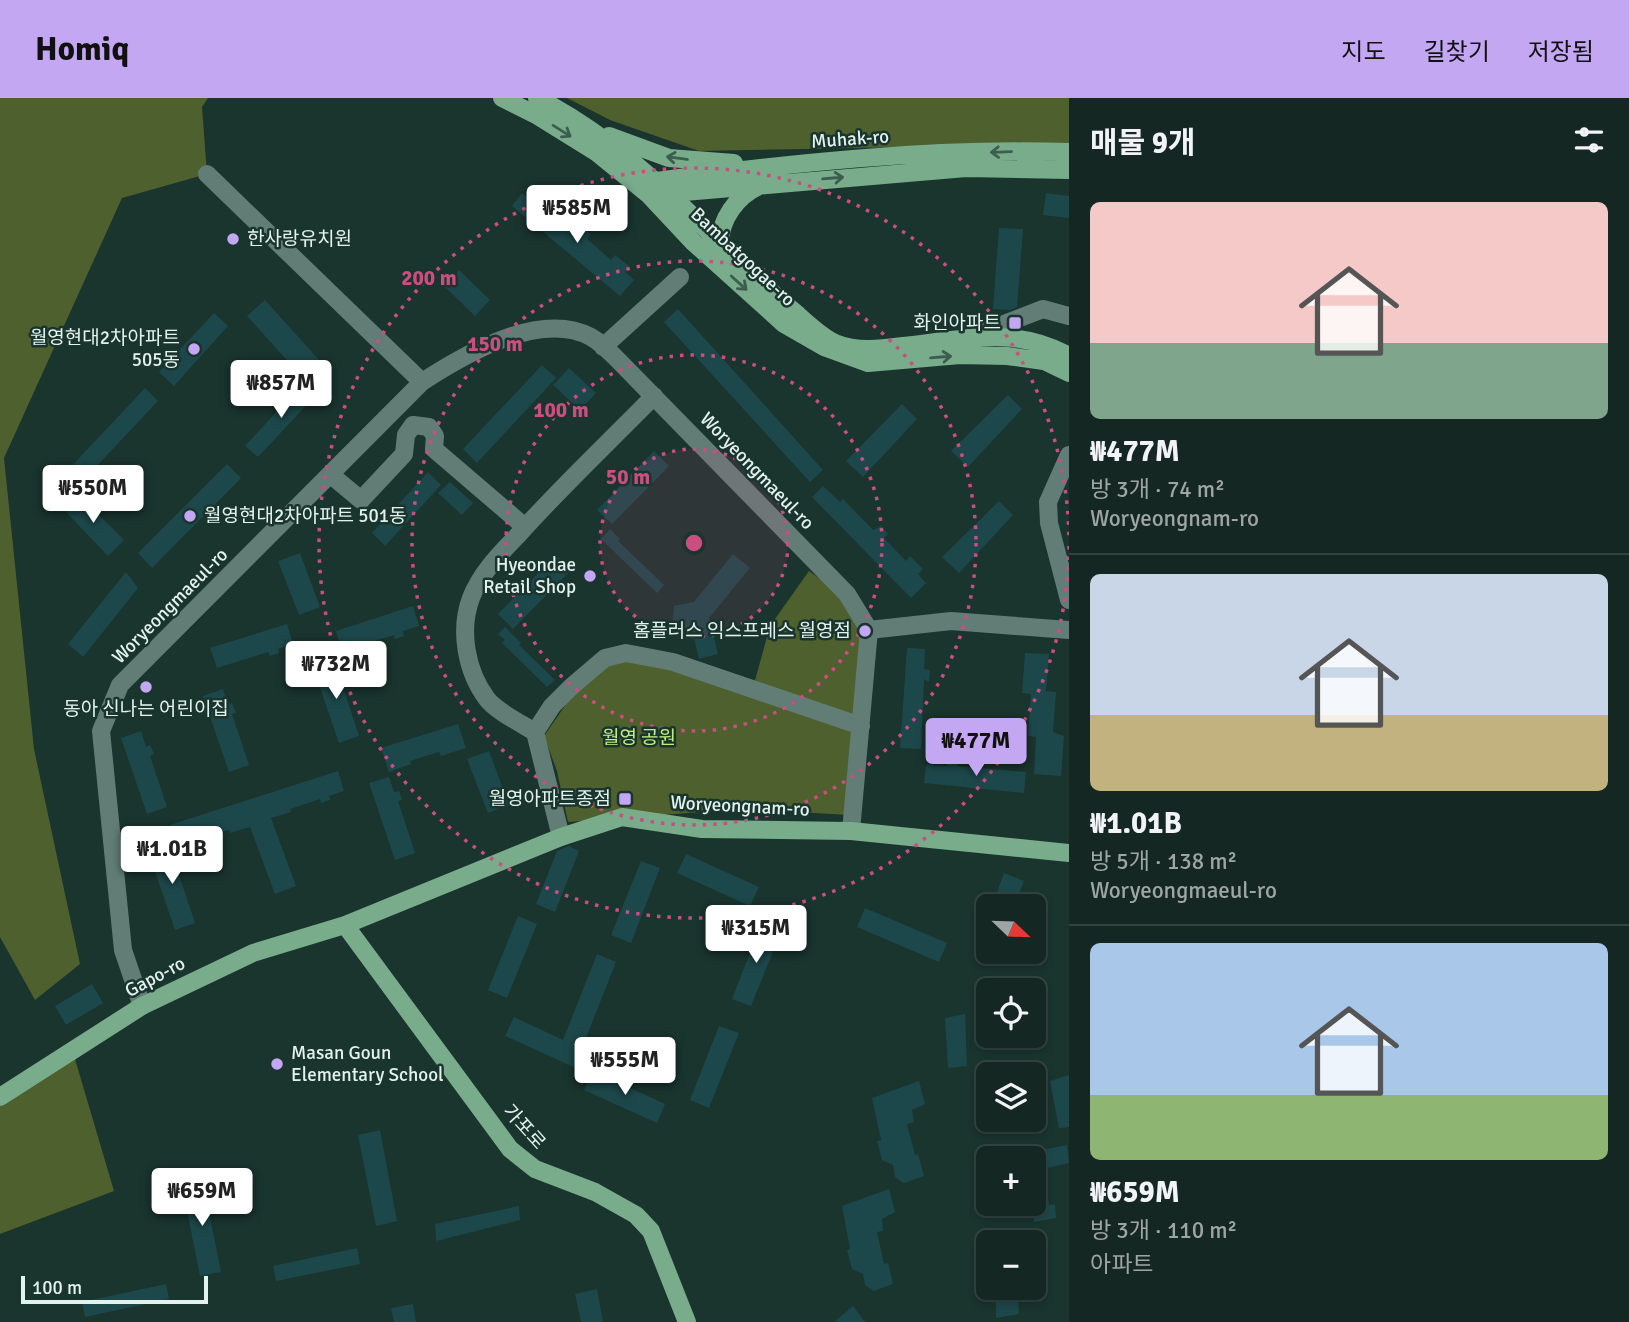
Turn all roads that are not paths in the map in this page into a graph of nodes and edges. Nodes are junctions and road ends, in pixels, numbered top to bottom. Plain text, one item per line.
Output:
1 (502, 98) edge
2 (537, 98) edge
3 (584, 126) junction
4 (1069, 152) edge
5 (1069, 170) edge
6 (207, 174) dead end
7 (767, 175) junction
8 (652, 188) junction
9 (720, 244) junction
10 (680, 277) dead end
11 (1069, 316) edge
12 (973, 336) junction
13 (603, 347) junction
14 (1069, 356) edge
15 (1069, 373) edge
16 (422, 382) junction
17 (654, 397) junction
18 (1069, 455) edge
19 (331, 475) junction
20 (524, 527) junction
21 (1069, 600) edge
22 (869, 630) junction
23 (1069, 631) edge
24 (861, 726) junction
25 (535, 732) junction
26 (851, 831) junction
27 (561, 837) junction
28 (1069, 853) edge
29 (345, 925) junction
30 (142, 1006) junction
31 (0, 1097) edge
32 (687, 1322) edge

1 -> 8 main road, Bambatgogae-ro
2 - 3 main road, Bambatgogae-ro
7 -> 3 main road
3 - 8 main road, Bambatgogae-ro
4 -> 7 main road, Muhak-ro
7 -> 5 main road, Muhak-ro
6 - 16 street
7 - 8 main road, Muhak-ro
7 - 9 main road
8 - 9 main road, Bambatgogae-ro
8 -> 15 main road, Bambatgogae-ro
9 - 12 main road, Bambatgogae-ro
10 - 13 street
11 - 12 street
12 - 14 main road, Bambatgogae-ro
13 - 16 street, Woryeongmaeul-ro
13 - 17 street, Woryeongmaeul-ro
16 - 19 street, Woryeongmaeul-ro
17 - 20 street
17 - 22 street, Woryeongmaeul-ro
18 - 21 street
19 - 20 street
19 - 30 street, Woryeongmaeul-ro
20 - 25 street
22 - 23 street
22 - 24 street
24 - 25 street
24 - 26 street
25 - 27 street
26 - 27 main road, Woryeongnam-ro
26 - 28 main road, Woryeongnam-ro
27 - 29 main road, Woryeongnam-ro
29 - 30 main road, Gapo-ro
29 - 32 main road, 가포로
30 - 31 main road, Gapo-ro

